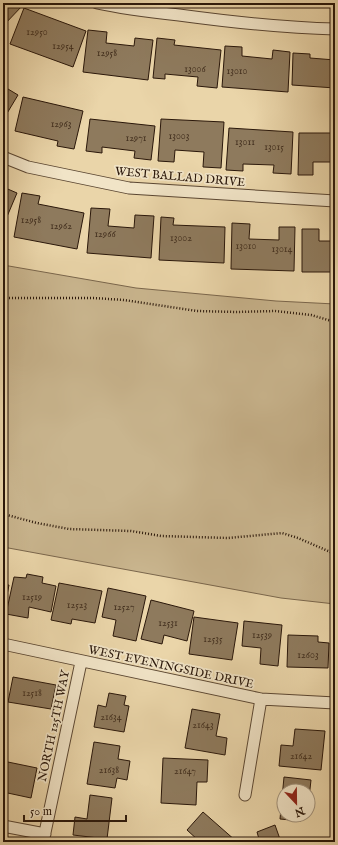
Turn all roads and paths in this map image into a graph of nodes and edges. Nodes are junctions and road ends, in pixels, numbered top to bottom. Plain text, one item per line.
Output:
1 (97, 3) edge
2 (335, 29) edge
3 (3, 157) edge
4 (335, 201) edge
5 (3, 298) edge
6 (335, 322) edge
7 (3, 514) edge
8 (335, 554) edge
9 (3, 644) edge
10 (81, 662) junction
11 (261, 699) junction
12 (335, 703) edge
13 (245, 795) dead end
14 (3, 826) edge
15 (44, 838) edge

1 - 2 street
3 - 4 street, WEST BALLAD DRIVE
5 - 6 path
7 - 8 path
9 - 10 street, WEST EVENINGSIDE DRIVE
10 - 11 street, WEST EVENINGSIDE DRIVE
10 - 15 street, NORTH 125TH WAY
11 - 12 street, WEST EVENINGSIDE DRIVE
11 - 13 street
14 - 15 street

